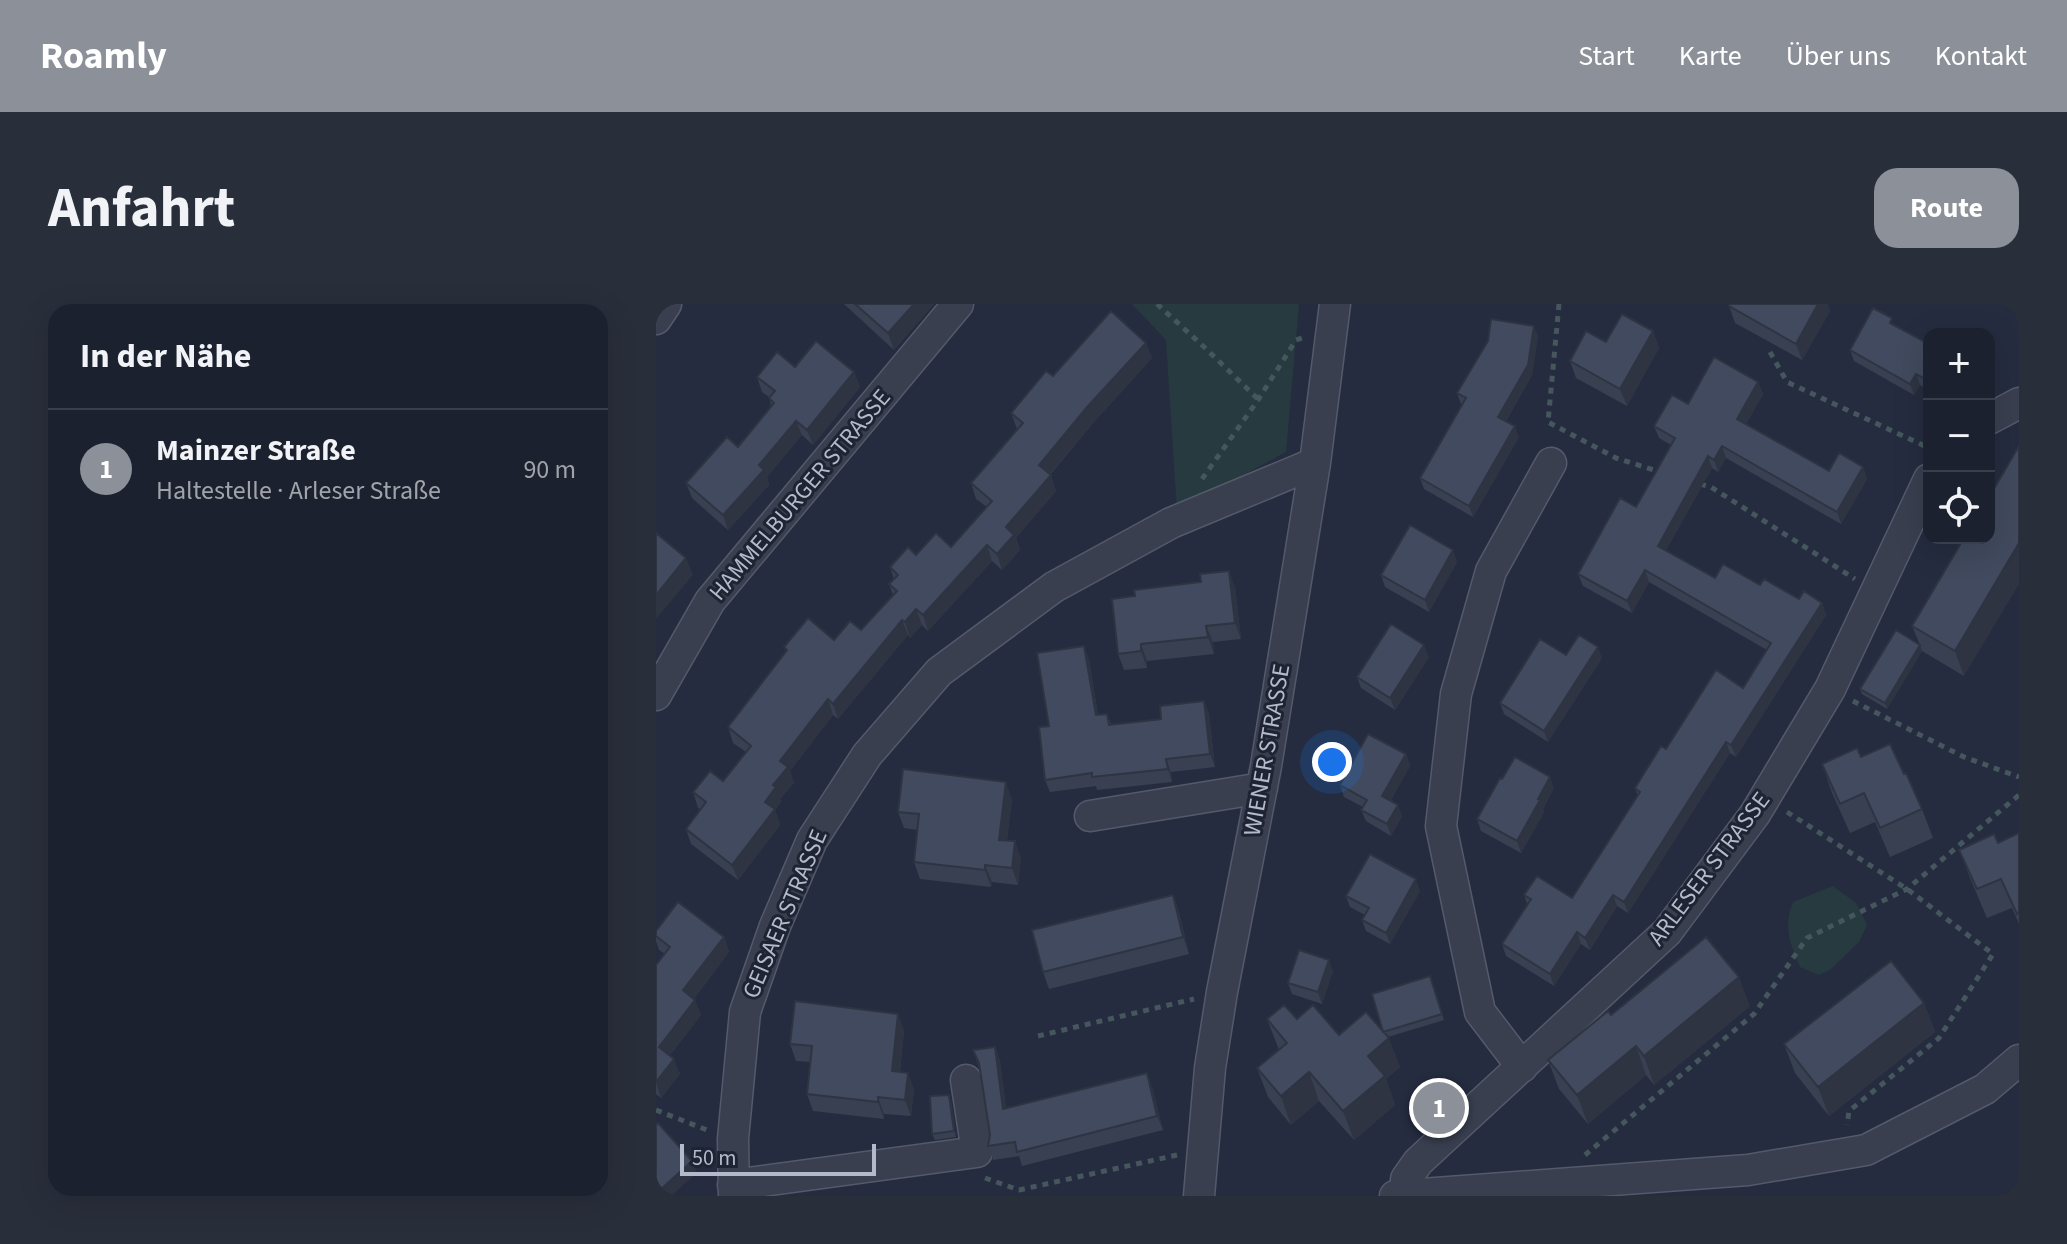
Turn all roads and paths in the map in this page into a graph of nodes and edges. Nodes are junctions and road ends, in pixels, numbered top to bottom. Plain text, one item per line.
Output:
1 (666, 304) edge
2 (958, 304) edge
3 (1157, 304) edge
4 (1335, 304) edge
5 (1559, 304) edge
6 (2017, 304) edge
7 (2019, 310) edge
8 (656, 319) edge
9 (1296, 340) dead end
10 (1770, 352) dead end
11 (1258, 400) junction
12 (2019, 403) edge
13 (1995, 416) edge
14 (1923, 445) edge
15 (1315, 463) junction
16 (1551, 463) dead end
17 (1670, 475) edge
18 (1698, 483) edge
19 (1197, 486) dead end
20 (1923, 492) edge
21 (1865, 585) dead end
22 (1830, 689) junction
23 (656, 695) edge
24 (2019, 777) edge
25 (1262, 788) junction
26 (2019, 795) edge
27 (1764, 799) junction
28 (1090, 816) dead end
29 (1907, 889) junction
30 (1222, 992) junction
31 (1038, 1036) dead end
32 (2019, 1060) edge
33 (1522, 1067) junction
34 (966, 1080) dead end
35 (656, 1110) edge
36 (733, 1139) junction
37 (1202, 1150) junction
38 (1842, 1154) junction
39 (983, 1178) dead end
40 (1577, 1183) junction
41 (1700, 1185) edge
42 (733, 1190) edge
43 (1400, 1195) edge
44 (1199, 1196) edge

1 - 8 street
2 - 23 street, HAMMELBURGER STRASSE
3 - 11 path
4 - 15 street, WIENER STRASSE
5 - 17 path
6 - 7 path
9 - 11 path
10 - 14 path
11 - 19 path
12 - 13 street
15 - 25 street, WIENER STRASSE
15 - 36 street, GEISAER STRASSE
16 - 33 street
18 - 21 path
20 - 22 street, ARLESER STRASSE
22 - 24 path
22 - 27 street, ARLESER STRASSE
25 - 28 street
25 - 30 street, WIENER STRASSE
26 - 29 path
27 - 29 path
27 - 33 street, ARLESER STRASSE
29 - 38 path
29 - 40 path
30 - 31 path
30 - 37 street, WIENER STRASSE
32 - 38 street, ARLESER STRASSE
33 - 43 street, ARLESER STRASSE
34 - 42 street
35 - 36 path
36 - 42 street, GEISAER STRASSE
37 - 39 path
37 - 44 street, WIENER STRASSE
38 - 41 street, ARLESER STRASSE
40 - 41 street, ARLESER STRASSE
40 - 43 street, ARLESER STRASSE

